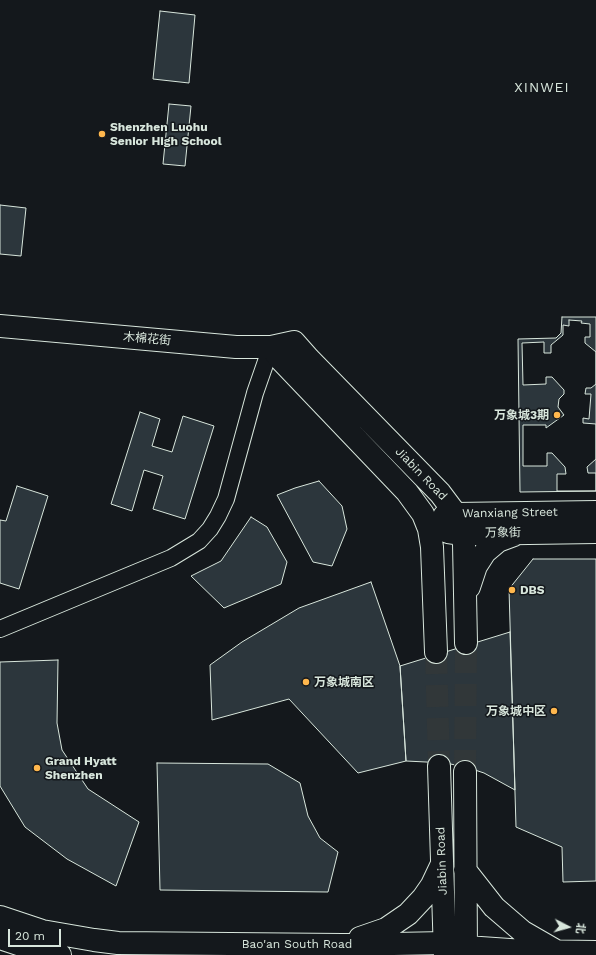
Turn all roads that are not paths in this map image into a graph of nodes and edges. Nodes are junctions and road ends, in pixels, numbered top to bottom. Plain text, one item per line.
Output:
1 (0, 326) edge
2 (294, 342) joint
3 (271, 347) junction
4 (596, 512) edge
5 (455, 514) junction
6 (427, 521) junction
7 (596, 532) edge
8 (524, 533) junction
9 (462, 534) junction
10 (466, 614) junction
11 (0, 630) edge
12 (466, 643) tunnel mouth
13 (436, 652) tunnel mouth
14 (439, 766) tunnel mouth
15 (465, 772) tunnel mouth
16 (442, 861) junction
17 (465, 870) junction
18 (0, 917) edge
19 (0, 938) edge
20 (342, 945) junction
21 (445, 949) edge
22 (466, 951) edge
23 (557, 952) junction
24 (596, 952) edge
25 (60, 955) edge

1 - 3 main road, 木棉花街
2 - 3 main road, 木棉花街
2 - 5 main road, Jiabin Road
3 - 6 main road, Jiabin Road
3 - 11 street
4 - 5 main road, Wanxiang Street
5 - 6 main road, Wanxiang Street
5 - 9 main road, Jiabin Road
6 - 9 main road, 万象街
6 - 13 main road, Jiabin Road
7 - 8 main road, 万象街
8 - 9 main road, 万象街
8 - 10 main road
9 - 10 main road, Jiabin Road
10 - 12 main road, Jiabin Road
14 - 16 main road, Jiabin Road
15 - 17 main road, Jiabin Road
16 - 20 main road
16 - 21 main road, Jiabin Road
17 - 22 main road, Jiabin Road
17 - 23 main road
18 - 20 main road, Bao'an South Road
19 - 25 main road
20 - 21 main road, Bao'an South Road
21 - 22 main road, Bao'an South Road
22 - 23 main road, Bao'an South Road
23 - 24 main road, Bao'an South Road

